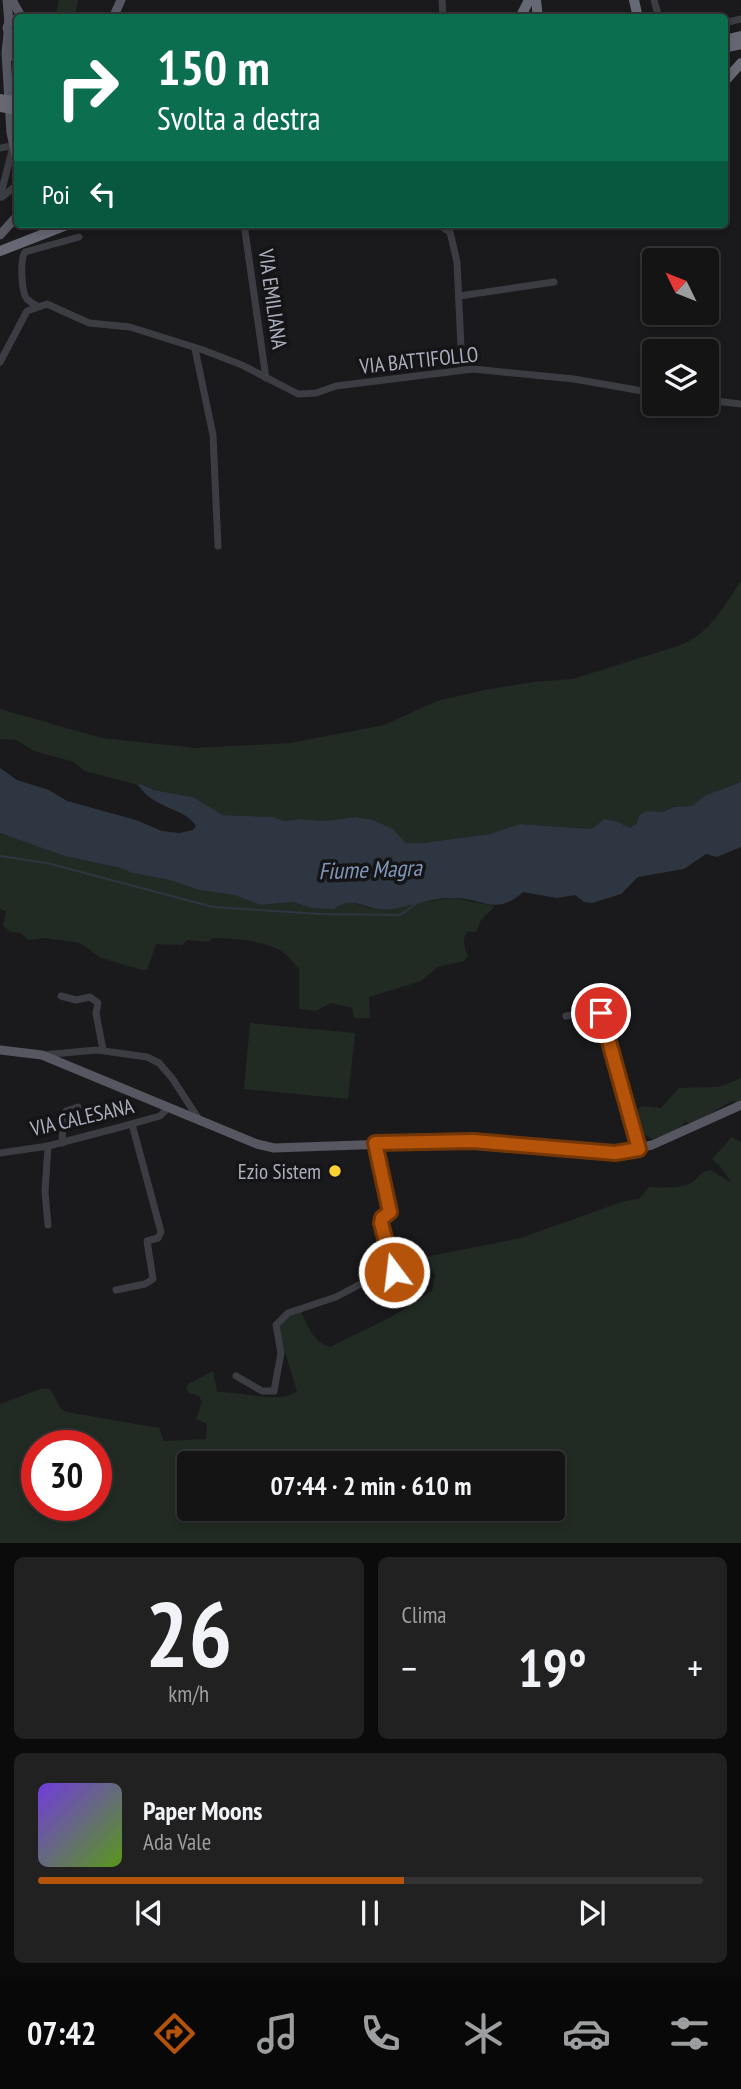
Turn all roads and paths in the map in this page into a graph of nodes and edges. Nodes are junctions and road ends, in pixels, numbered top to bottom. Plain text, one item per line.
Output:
1 (14, 21) edge
2 (8, 34) junction
3 (14, 39) edge
4 (14, 48) edge
5 (8, 60) junction
6 (741, 63) edge
7 (728, 78) edge
8 (13, 147) junction
9 (0, 148) edge
10 (14, 150) edge
11 (0, 197) edge
12 (14, 219) edge
13 (59, 228) edge
14 (245, 228) edge
15 (444, 228) edge
16 (0, 235) edge
17 (79, 237) dead end
18 (0, 251) edge
19 (554, 282) dead end
20 (459, 296) junction
21 (37, 306) junction
22 (195, 349) junction
23 (0, 362) edge
24 (462, 369) junction
25 (266, 378) junction
26 (642, 391) edge
27 (719, 401) edge
28 (741, 404) edge
29 (218, 545) dead end
30 (61, 996) dead end
31 (566, 1016) dead end
32 (0, 1050) edge
33 (103, 1051) junction
34 (42, 1055) junction
35 (741, 1105) edge
36 (78, 1108) dead end
37 (168, 1108) junction
38 (200, 1121) junction
39 (132, 1124) junction
40 (62, 1143) junction
41 (375, 1143) junction
42 (48, 1146) junction
43 (639, 1149) junction
44 (0, 1153) edge
45 (48, 1224) dead end
46 (116, 1290) dead end
47 (236, 1376) dead end

1 - 2 main road
2 - 3 main road
2 - 5 main road
4 - 5 main road
5 - 8 main road
6 - 7 highway
8 - 9 street
8 - 10 main road
8 - 11 street
12 - 16 main road
13 - 18 highway
14 - 25 street, VIA EMILIANA
15 - 20 street
17 - 21 street
19 - 20 street
20 - 24 street
21 - 22 street, VIA BATTIFOLLO
21 - 23 street
22 - 25 street, VIA BATTIFOLLO
22 - 29 street
24 - 25 street, VIA BATTIFOLLO
24 - 26 street, VIA BATTIFOLLO
27 - 28 street
30 - 33 street
31 - 43 street
32 - 34 main road
33 - 34 street
33 - 38 street
34 - 37 main road
35 - 43 main road
36 - 40 street
37 - 38 main road
37 - 39 street, VIA CALESANA
38 - 41 main road
39 - 40 street, VIA CALESANA
39 - 46 street
40 - 42 street, VIA CALESANA
41 - 43 main road
41 - 47 street
42 - 44 street, VIA CALESANA
42 - 45 street

